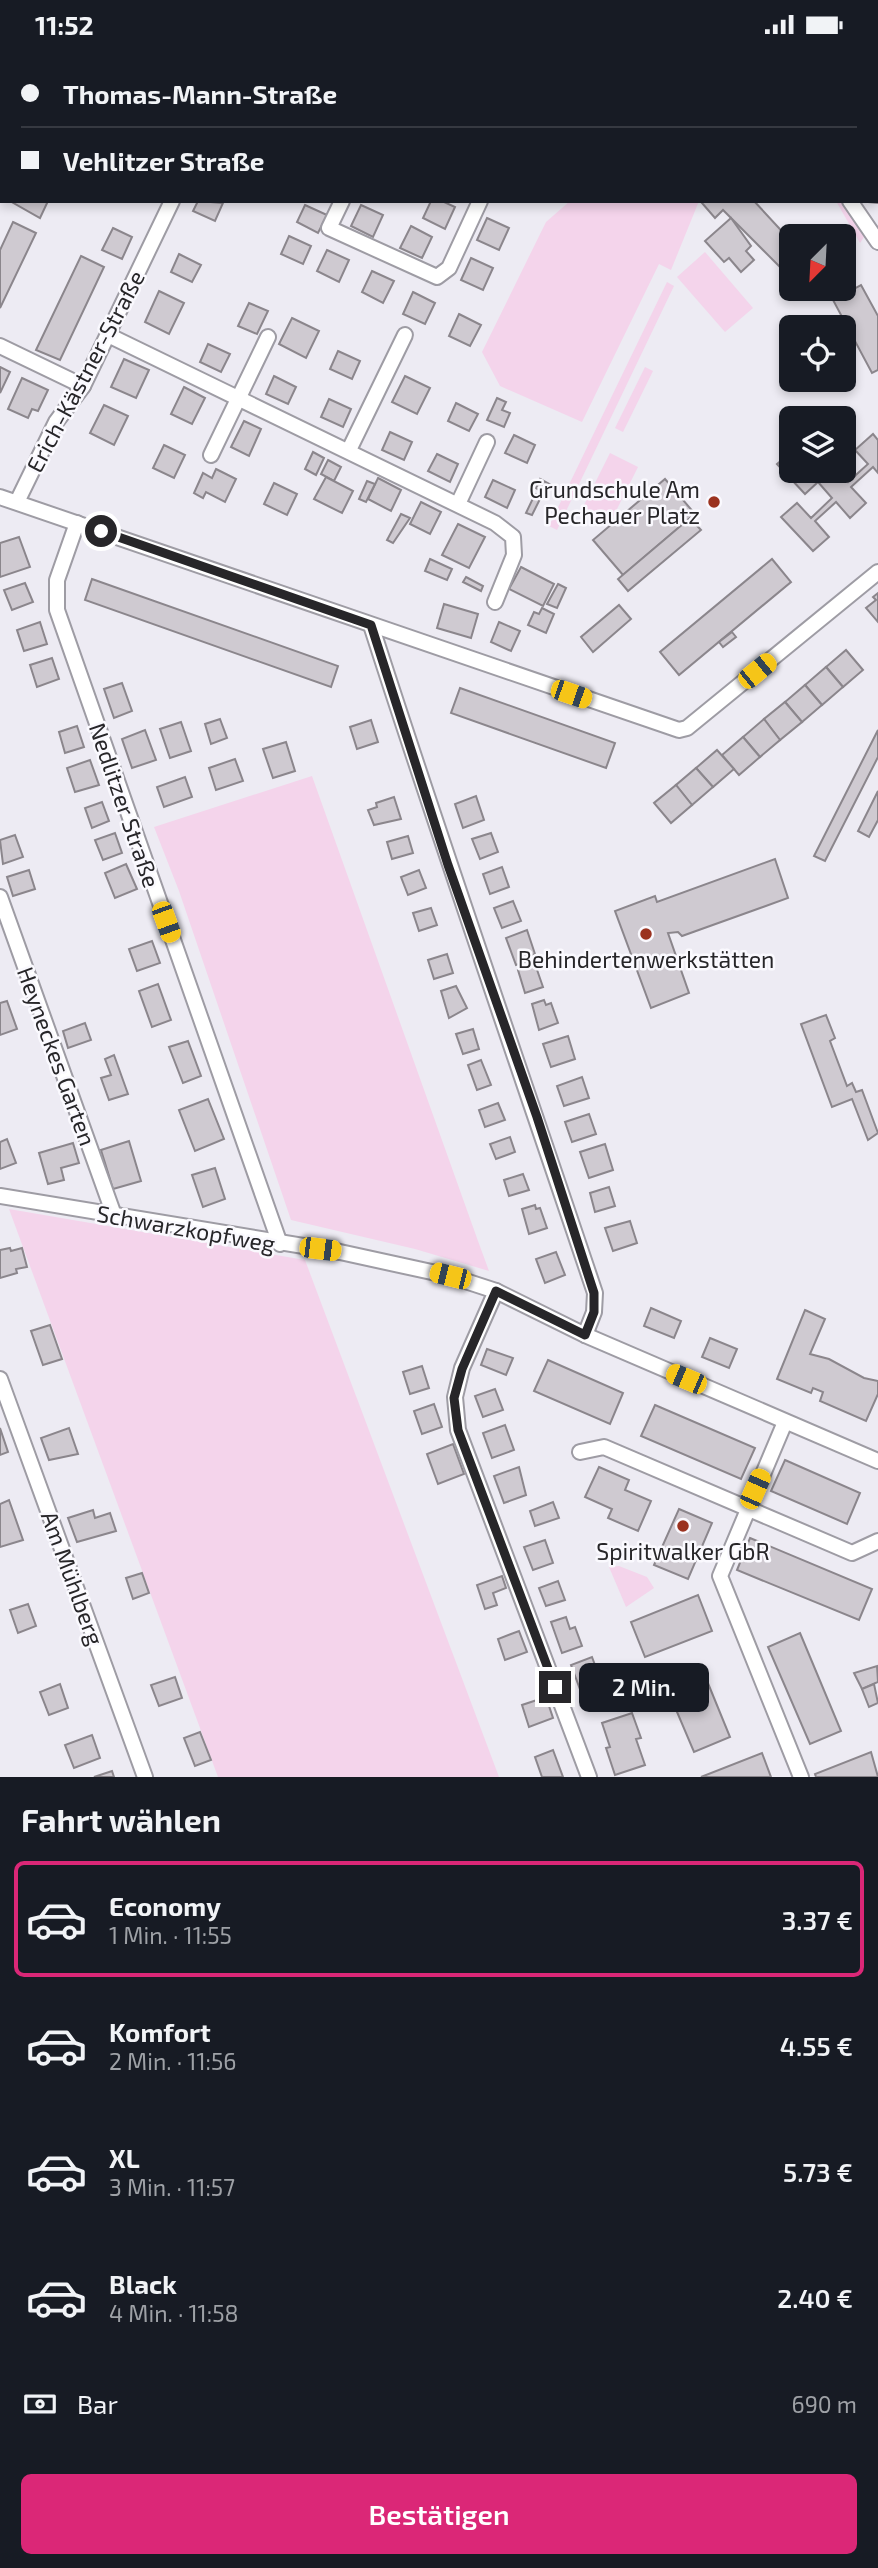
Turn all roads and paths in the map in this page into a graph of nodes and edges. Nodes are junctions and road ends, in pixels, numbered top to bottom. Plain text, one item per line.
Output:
1 (171, 203) edge
2 (341, 203) edge
3 (479, 203) edge
4 (851, 203) edge
5 (878, 243) edge
6 (108, 335) junction
7 (405, 335) dead end
8 (268, 337) dead end
9 (0, 346) edge
10 (83, 386) junction
11 (239, 398) junction
12 (487, 442) dead end
13 (349, 450) junction
14 (211, 455) dead end
15 (0, 497) edge
16 (17, 502) junction
17 (458, 504) junction
18 (76, 523) junction
19 (878, 572) edge
20 (495, 602) dead end
21 (371, 625) junction
22 (0, 897) edge
23 (0, 1196) edge
24 (114, 1215) junction
25 (280, 1244) junction
26 (496, 1291) junction
27 (585, 1335) junction
28 (0, 1379) edge
29 (785, 1422) junction
30 (580, 1453) dead end
31 (878, 1461) edge
32 (747, 1508) junction
33 (878, 1541) edge
34 (145, 1777) edge
35 (589, 1777) edge
36 (801, 1777) edge

1 - 6 street, Erich-Kästner-Straße
2 - 3 street
4 - 5 street
6 - 10 street, Erich-Kästner-Straße
6 - 11 street
7 - 13 street
8 - 11 street
9 - 10 street
10 - 16 street, Erich-Kästner-Straße
11 - 13 street
11 - 14 street
12 - 17 street
13 - 17 street
15 - 16 street
16 - 18 street
17 - 20 street
18 - 21 street
18 - 25 street, Nedlitzer Straße
19 - 21 street
21 - 27 street
22 - 24 street, Heyneckes Garten
23 - 24 street, Schwarzkopfweg
24 - 25 street, Schwarzkopfweg
25 - 26 street, Schwarzkopfweg
26 - 27 street, Schwarzkopfweg
26 - 35 street
27 - 29 street, Schwarzkopfweg
28 - 34 street, Am Mühlberg
29 - 31 street, Schwarzkopfweg
29 - 32 street
30 - 32 street
32 - 33 street
32 - 36 street

